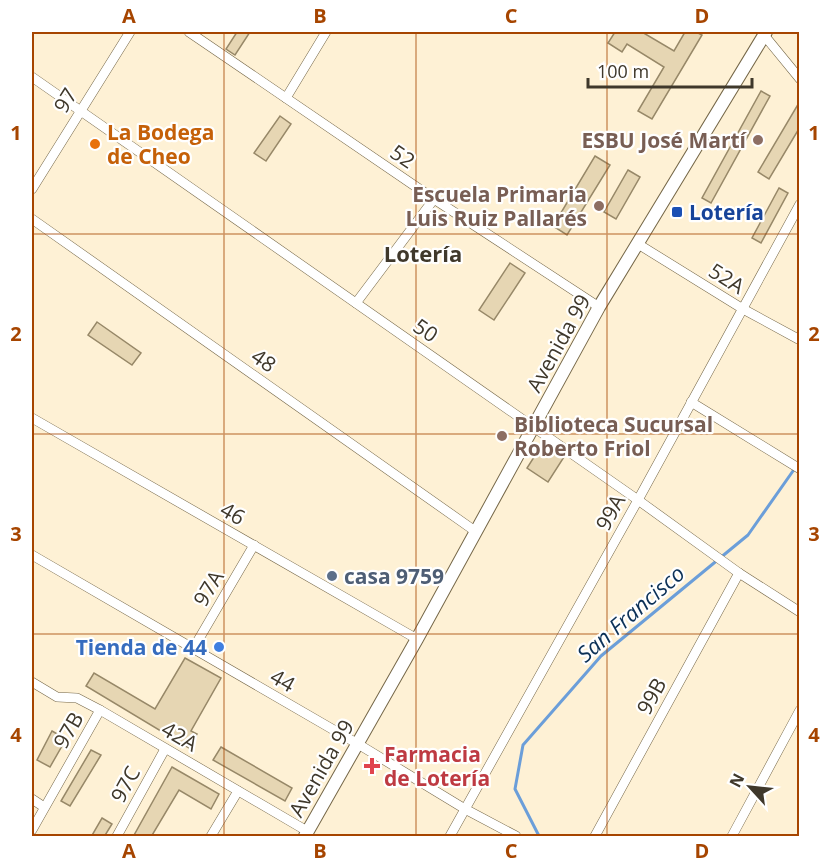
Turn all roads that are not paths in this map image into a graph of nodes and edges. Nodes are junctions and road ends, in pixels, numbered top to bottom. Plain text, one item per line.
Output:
1 (130, 32) edge
2 (189, 32) edge
3 (326, 32) edge
4 (765, 33) edge
5 (32, 77) edge
6 (800, 79) edge
7 (286, 98) junction
8 (80, 111) junction
9 (32, 189) edge
10 (435, 199) junction
11 (800, 204) edge
12 (32, 219) edge
13 (638, 244) junction
14 (356, 303) junction
15 (599, 308) junction
16 (743, 309) junction
17 (800, 340) edge
18 (691, 402) junction
19 (32, 418) edge
20 (533, 428) junction
21 (800, 469) edge
22 (638, 500) junction
23 (475, 531) junction
24 (254, 545) junction
25 (32, 555) edge
26 (739, 573) junction
27 (800, 612) edge
28 (417, 639) junction
29 (193, 648) junction
30 (32, 682) edge
31 (100, 710) junction
32 (800, 710) edge
33 (358, 744) junction
34 (165, 749) junction
35 (238, 791) junction
36 (32, 799) edge
37 (44, 807) junction
38 (465, 809) junction
39 (32, 830) edge
40 (306, 834) edge
41 (117, 837) edge
42 (211, 837) edge
43 (450, 837) edge
44 (516, 837) edge
45 (595, 837) edge
46 (732, 837) edge

1 - 8 street, 97
2 - 7 street, 52
3 - 7 street
4 - 6 street
4 - 13 street, Avenida 99
5 - 8 street, 50
7 - 10 street, 52
8 - 9 street, 97
8 - 14 street, 50
10 - 14 street
10 - 15 street, 52
11 - 16 street, 99A
12 - 23 street, 48
13 - 15 street, Avenida 99
13 - 16 street, 52A
14 - 20 street, 50
15 - 20 street, Avenida 99
16 - 17 street, 52A
16 - 18 street, 99A
18 - 21 street
18 - 22 street, 99A
19 - 24 street, 46
20 - 22 street, 50
20 - 23 street, Avenida 99
22 - 26 street, 50
22 - 38 street, 99A
23 - 28 street, Avenida 99
24 - 28 street, 46
24 - 29 street, 97A
25 - 29 street, 44
26 - 27 street, 50
26 - 45 street, 99B
28 - 33 street, Avenida 99
29 - 33 street, 44
30 - 31 street, 42A
31 - 34 street, 42A
31 - 37 street, 97B
32 - 46 street
33 - 38 street, 44
33 - 40 street, Avenida 99
34 - 35 street, 42A
34 - 41 street, 97C
35 - 40 street, 42A
35 - 42 street
36 - 37 street
37 - 39 street, 97B
38 - 43 street, 99A
38 - 44 street, 44

